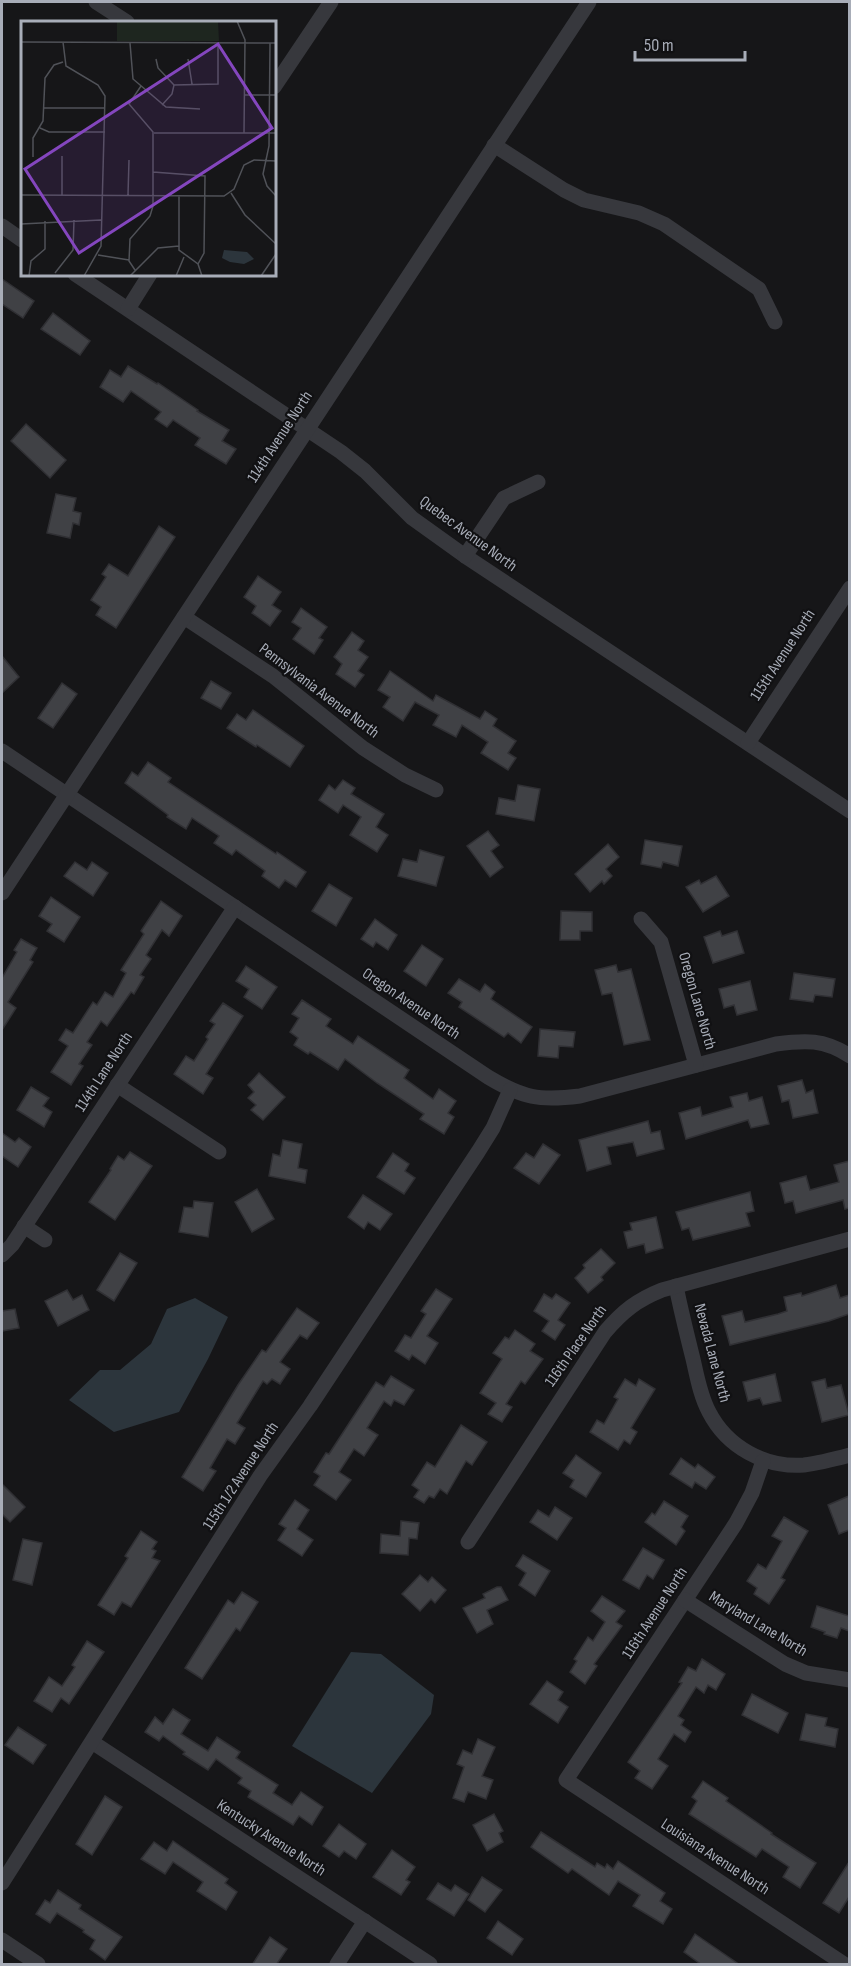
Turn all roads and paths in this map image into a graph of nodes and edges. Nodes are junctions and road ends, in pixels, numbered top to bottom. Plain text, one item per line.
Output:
1 (96, 2) edge
2 (331, 2) edge
3 (589, 2) edge
4 (125, 21) edge
5 (276, 84) edge
6 (494, 145) junction
7 (2, 226) edge
8 (21, 239) edge
9 (78, 276) edge
10 (149, 276) edge
11 (128, 309) junction
12 (775, 322) dead end
13 (307, 430) junction
14 (538, 482) dead end
15 (465, 556) junction
16 (849, 588) edge
17 (184, 617) junction
18 (748, 743) junction
19 (2, 751) edge
20 (436, 790) dead end
21 (67, 794) junction
22 (849, 811) edge
23 (2, 893) edge
24 (235, 907) junction
25 (641, 919) dead end
26 (849, 1056) edge
27 (696, 1065) junction
28 (117, 1085) junction
29 (510, 1090) junction
30 (219, 1152) dead end
31 (24, 1226) junction
32 (849, 1239) edge
33 (45, 1240) dead end
34 (2, 1255) edge
35 (676, 1287) junction
36 (849, 1455) edge
37 (763, 1461) junction
38 (468, 1542) dead end
39 (685, 1600) junction
40 (849, 1680) edge
41 (92, 1742) junction
42 (566, 1780) joint
43 (2, 1883) edge
44 (365, 1922) junction
45 (2, 1940) edge
46 (38, 1965) edge
47 (337, 1965) edge
48 (430, 1965) edge
49 (844, 1965) edge

1 - 4 street
2 - 5 street
3 - 6 street, 114th Avenue North
6 - 12 street
6 - 13 street, 114th Avenue North
7 - 8 street
9 - 11 street, Quebec Avenue North
10 - 11 street
11 - 13 street, Quebec Avenue North
13 - 15 street, Quebec Avenue North
13 - 17 street, 114th Avenue North
14 - 15 street
15 - 18 street, Quebec Avenue North
16 - 18 street, 115th Avenue North
17 - 20 street, Pennsylvania Avenue North
17 - 21 street, 114th Avenue North
18 - 22 street, Quebec Avenue North
19 - 21 street, Oregon Avenue North
21 - 23 street, 114th Avenue North
21 - 24 street, Oregon Avenue North
24 - 28 street, 114th Lane North
24 - 29 street, Oregon Avenue North
25 - 27 street, Oregon Lane North
26 - 27 street, Oregon Avenue North
27 - 29 street, Oregon Avenue North
28 - 30 street
28 - 31 street, 114th Lane North
29 - 41 street, 115th 1/2 Avenue North
31 - 33 street
31 - 34 street, 114th Lane North
32 - 35 street, 116th Place North
35 - 37 street, Nevada Lane North
35 - 38 street, 116th Place North
36 - 37 street, Nevada Lane North
37 - 39 street, 116th Avenue North
39 - 40 street, Maryland Lane North
39 - 42 street, 116th Avenue North
41 - 43 street, 115th 1/2 Avenue North
41 - 44 street, Kentucky Avenue North
42 - 49 street, Louisiana Avenue North
44 - 47 street
44 - 48 street, Kentucky Avenue North
45 - 46 street

